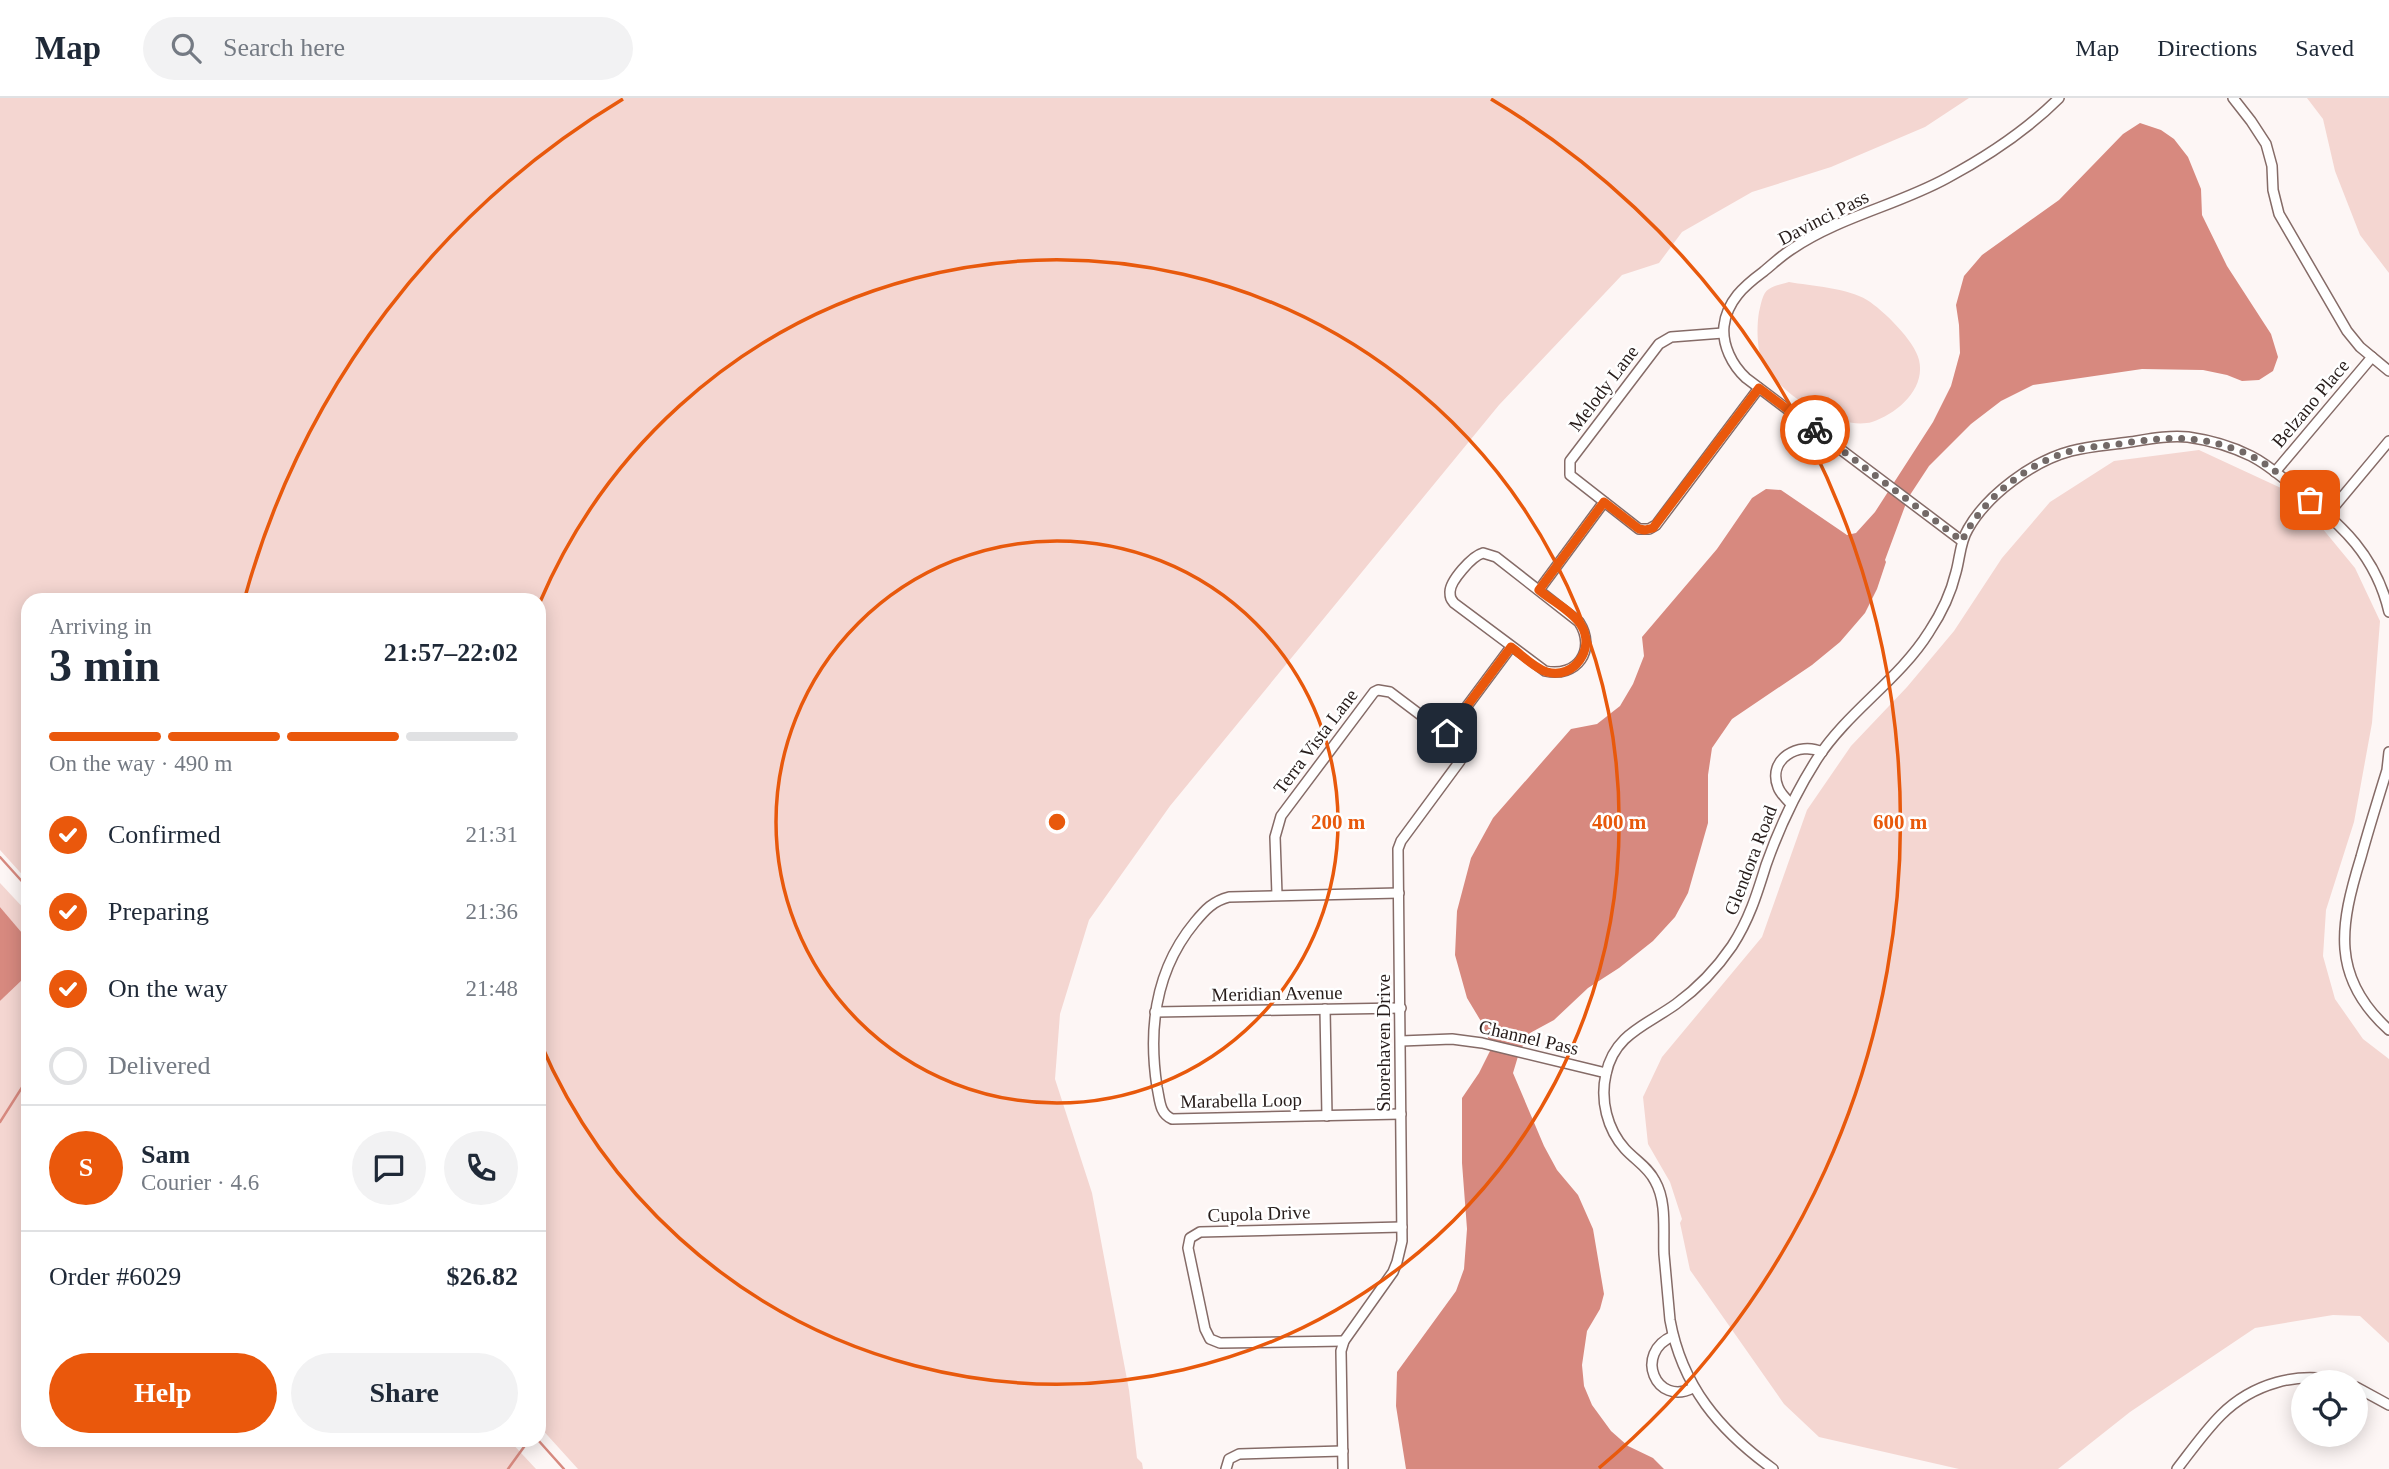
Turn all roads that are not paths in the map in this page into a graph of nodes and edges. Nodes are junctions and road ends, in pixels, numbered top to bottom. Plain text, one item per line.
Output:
1 (2059, 98) edge
2 (2233, 98) edge
3 (1723, 334) junction
4 (2371, 357) junction
5 (2389, 370) edge
6 (1759, 388) junction
7 (2389, 441) edge
8 (2275, 472) junction
9 (1604, 502) junction
10 (2328, 514) junction
11 (1962, 541) junction
12 (1539, 590) junction
13 (2389, 612) edge
14 (1511, 647) junction
15 (1447, 733) junction
16 (1822, 752) junction
17 (2389, 752) edge
18 (1791, 804) junction
19 (1399, 893) junction
20 (1277, 895) junction
21 (1401, 1008) junction
22 (1325, 1009) junction
23 (1155, 1012) junction
24 (2389, 1030) edge
25 (1401, 1041) junction
26 (1606, 1073) junction
27 (1401, 1114) junction
28 (1327, 1116) junction
29 (1402, 1227) junction
30 (1673, 1336) junction
31 (1344, 1341) junction
32 (2291, 1380) edge
33 (1693, 1388) junction
34 (2368, 1394) edge
35 (2389, 1405) edge
36 (1343, 1451) junction
37 (1226, 1469) edge
38 (1343, 1469) edge
39 (1773, 1469) edge
40 (2177, 1469) edge

1 - 3 street, Davinci Pass
2 - 4 street
3 - 6 street
3 - 9 street, Melody Lane
4 - 5 street
4 - 8 street, Belzano Place
6 - 9 street
6 - 11 street
7 - 10 street
8 - 10 street
8 - 11 street
9 - 12 street
10 - 13 street
11 - 16 street, Glendora Road
12 - 14 street
12 - 14 street
14 - 15 street
15 - 19 street, Shorehaven Drive
15 - 20 street, Terra Vista Lane
16 - 18 street, Glendora Road
16 - 18 street
17 - 24 street
18 - 26 street, Glendora Road
19 - 20 street, Marabella Loop
19 - 21 street, Shorehaven Drive
20 - 23 street, Marabella Loop
21 - 22 street, Meridian Avenue
21 - 25 street, Shorehaven Drive
22 - 23 street, Meridian Avenue
22 - 28 street
23 - 28 street, Marabella Loop
25 - 26 street, Channel Pass
25 - 27 street, Shorehaven Drive
26 - 30 street, Glendora Road
27 - 28 street, Marabella Loop
27 - 29 street, Shorehaven Drive
29 - 31 street, Shorehaven Drive
29 - 31 street, Cupola Drive
30 - 33 street, Glendora Road
30 - 33 street
31 - 36 street, Shorehaven Drive
32 - 40 street
33 - 39 street, Glendora Road
34 - 35 street
36 - 37 street
36 - 38 street, Shorehaven Drive

